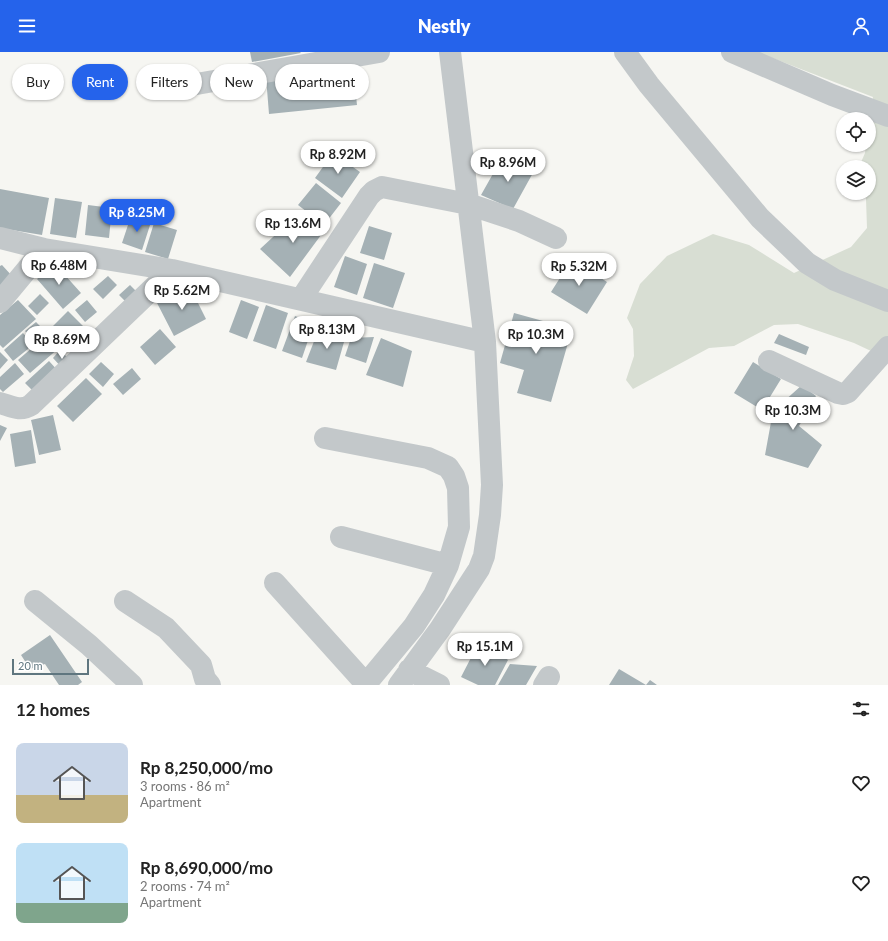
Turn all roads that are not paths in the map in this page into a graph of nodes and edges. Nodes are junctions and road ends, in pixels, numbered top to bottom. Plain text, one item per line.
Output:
1 (379, 52) edge
2 (450, 52) edge
3 (625, 52) edge
4 (732, 52) edge
5 (202, 83) edge
6 (888, 116) edge
7 (468, 204) junction
8 (0, 238) edge
9 (556, 238) dead end
10 (44, 249) junction
11 (172, 270) junction
12 (301, 299) junction
13 (888, 301) edge
14 (0, 302) edge
15 (485, 342) junction
16 (888, 347) edge
17 (769, 361) dead end
18 (0, 403) edge
19 (325, 438) dead end
20 (341, 536) dead end
21 (448, 566) junction
22 (276, 583) dead end
23 (35, 601) dead end
24 (125, 601) dead end
25 (404, 678) edge
26 (132, 685) edge
27 (210, 685) edge
28 (365, 685) edge
29 (439, 685) edge

1 - 5 street
2 - 7 street
3 - 13 street
4 - 6 street
7 - 9 street
7 - 12 street
7 - 15 street
8 - 10 street
10 - 11 street
10 - 14 street
11 - 12 street
11 - 18 street
12 - 15 street
15 - 25 street
16 - 17 street
19 - 21 street
20 - 21 street
21 - 28 street
22 - 28 street
23 - 26 street
24 - 27 street
25 - 29 street

